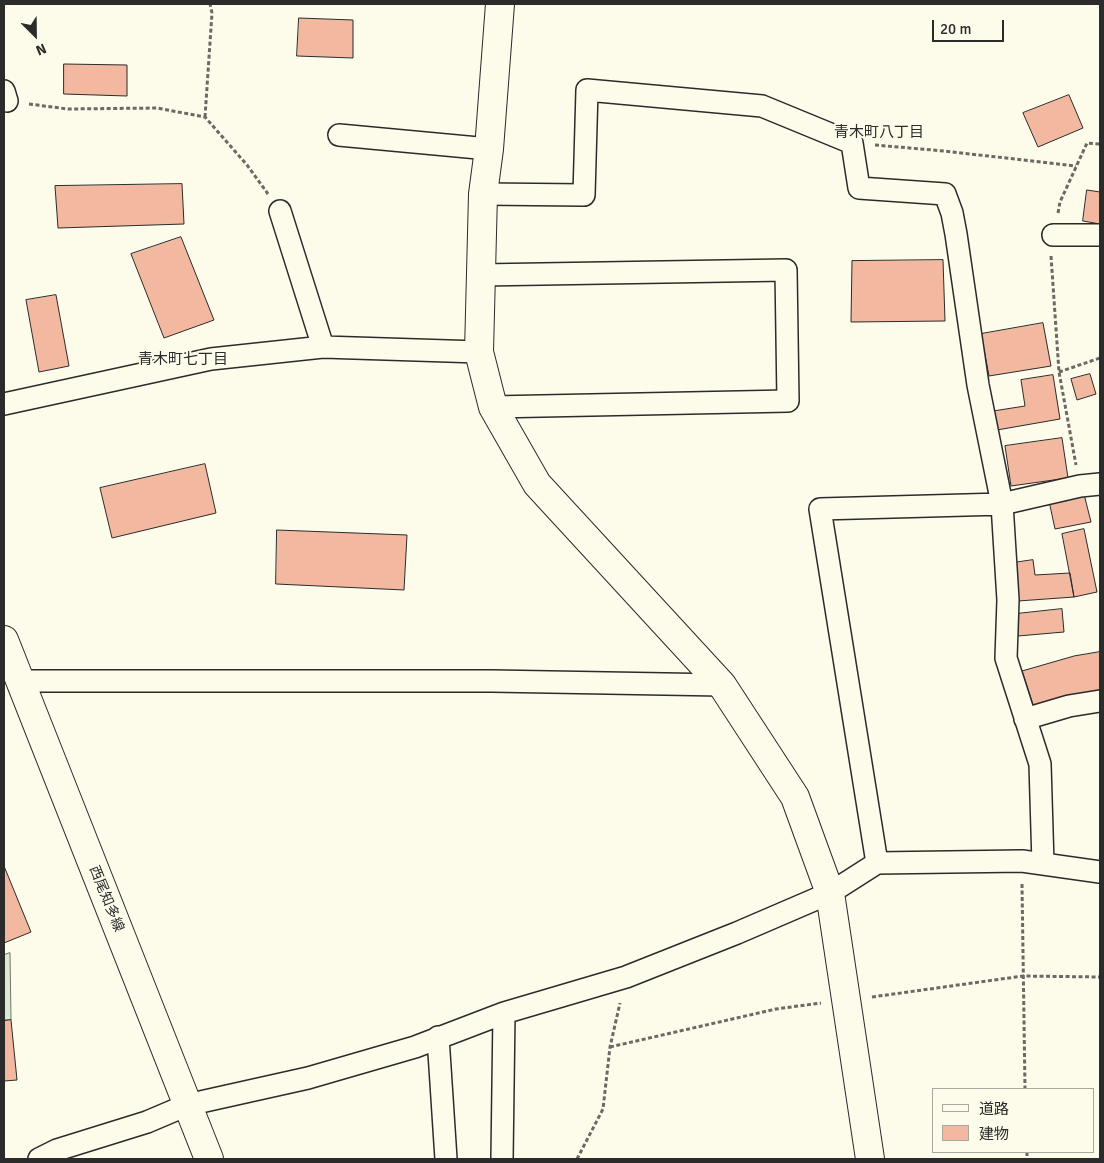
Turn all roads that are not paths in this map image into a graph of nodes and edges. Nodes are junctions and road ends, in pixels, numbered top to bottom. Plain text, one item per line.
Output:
1 (500, 4) edge
2 (339, 135) dead end
3 (489, 148) junction
4 (483, 194) junction
5 (280, 210) road end
6 (1052, 235) road end
7 (1100, 235) edge
8 (481, 275) junction
9 (323, 347) junction
10 (480, 352) junction
11 (4, 404) edge
12 (493, 407) junction
13 (1090, 485) edge
14 (1002, 504) junction
15 (4, 640) edge
16 (19, 681) junction
17 (722, 685) junction
18 (1100, 701) edge
19 (1026, 719) junction
20 (877, 863) junction
21 (1043, 864) junction
22 (1100, 872) edge
23 (830, 893) junction
24 (504, 1012) junction
25 (438, 1037) junction
26 (187, 1104) junction
27 (39, 1159) edge
28 (209, 1159) edge
29 (446, 1159) edge
30 (502, 1159) edge
31 (870, 1159) edge

1 - 3 street
2 - 3 street
3 - 4 street
4 - 8 street
4 - 14 street
5 - 9 street
6 - 7 street
8 - 10 street
8 - 12 street
9 - 10 street
9 - 11 street
10 - 12 street
12 - 17 street
13 - 14 street
14 - 19 street
14 - 20 street
15 - 16 street, 西尾知多線
16 - 17 street
16 - 26 street, 西尾知多線
17 - 23 street
18 - 19 street
19 - 21 street
20 - 21 street
20 - 23 street
21 - 22 street
23 - 24 street
23 - 31 street
24 - 25 street
24 - 30 street
25 - 26 street
25 - 29 street
26 - 27 street
26 - 28 street, 西尾知多線

